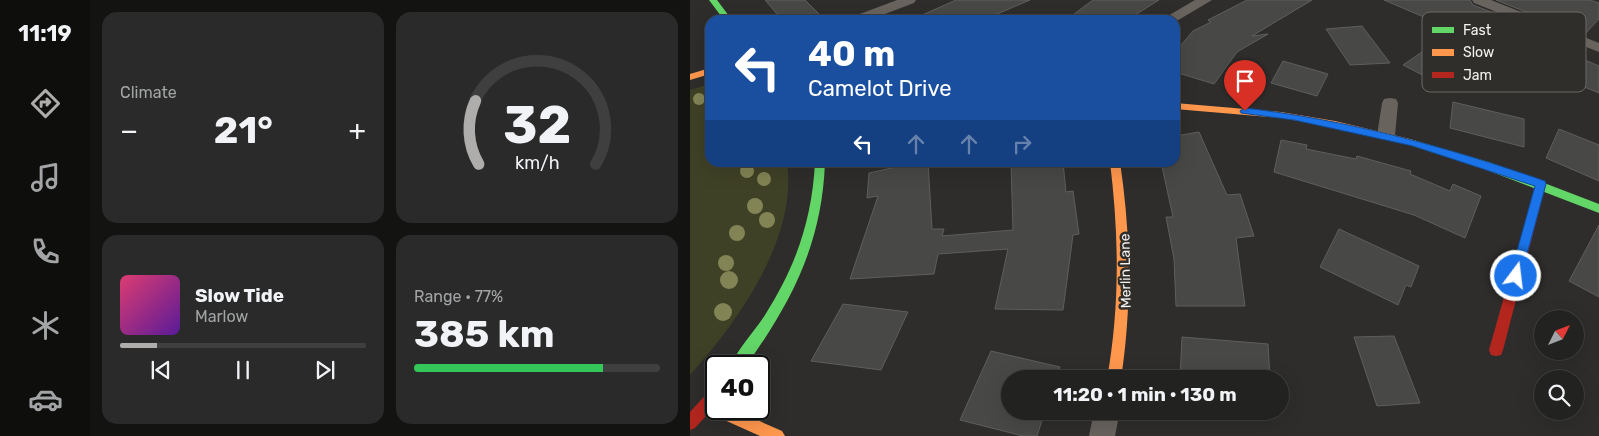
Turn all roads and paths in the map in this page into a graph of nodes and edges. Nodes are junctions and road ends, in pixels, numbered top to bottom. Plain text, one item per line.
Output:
1 (713, 0) edge
2 (909, 0) edge
3 (1204, 0) edge
4 (1480, 0) edge
5 (1510, 12) edge
6 (724, 15) edge
7 (870, 15) edge
8 (1177, 15) edge
9 (1586, 43) edge
10 (1599, 48) edge
11 (705, 72) edge
12 (690, 76) edge
13 (1390, 103) dead end
14 (1180, 106) edge
15 (1386, 135) junction
16 (820, 167) edge
17 (1116, 167) edge
18 (1541, 184) junction
19 (1599, 209) edge
20 (1496, 350) dead end
21 (746, 355) edge
22 (1116, 370) edge
23 (705, 408) edge
24 (741, 420) edge
25 (1105, 420) edge
26 (690, 423) edge
27 (777, 436) edge
28 (1102, 436) edge

1 - 6 street
2 - 7 street
3 - 8 street
4 - 5 street
9 - 10 street
11 - 12 street
13 - 15 street
14 - 15 street
15 - 18 street
16 - 21 street
17 - 22 street, Merlin Lane
18 - 19 street
18 - 20 street
23 - 26 street
24 - 27 street
25 - 28 street

